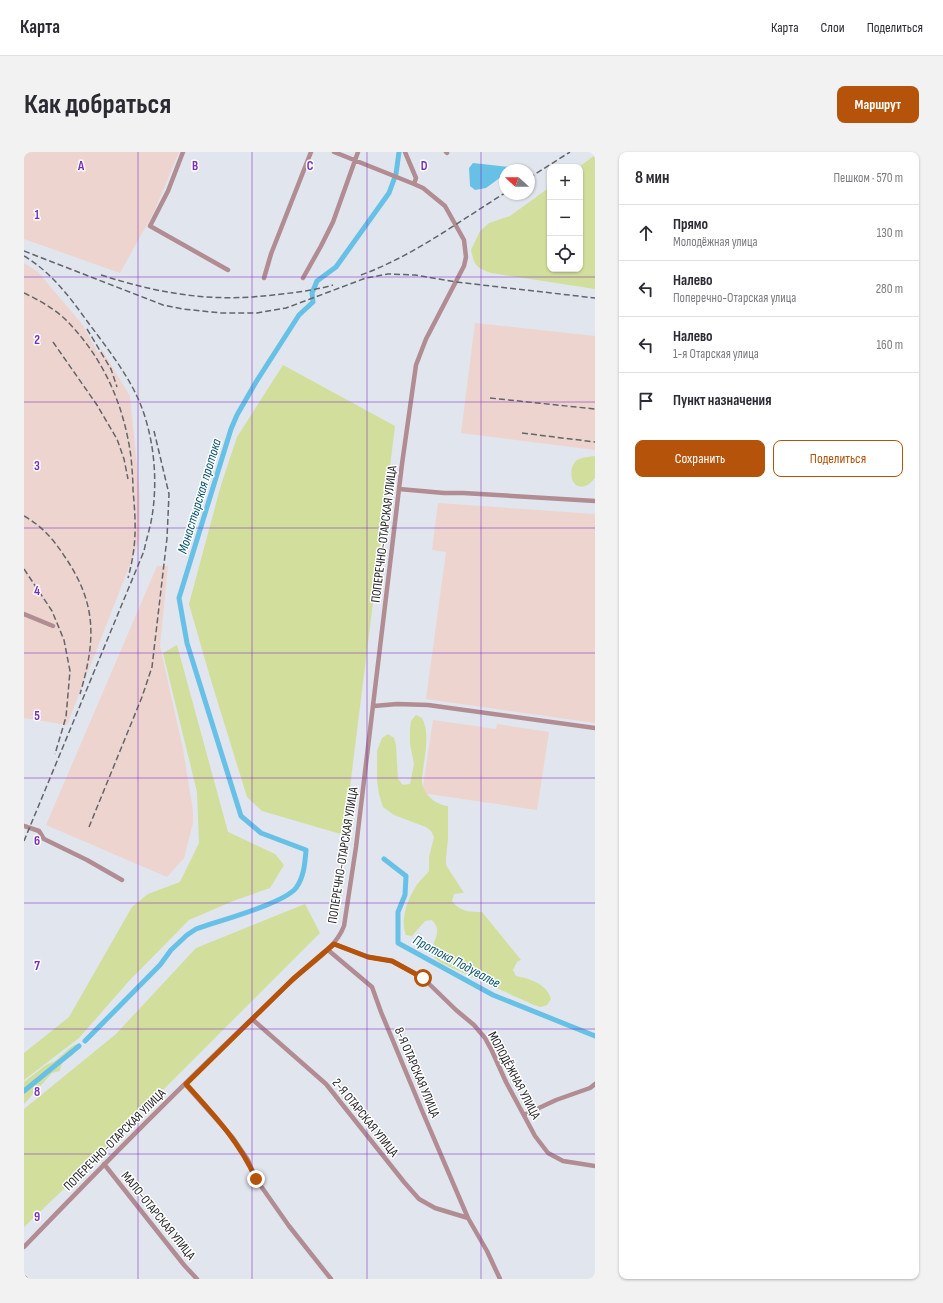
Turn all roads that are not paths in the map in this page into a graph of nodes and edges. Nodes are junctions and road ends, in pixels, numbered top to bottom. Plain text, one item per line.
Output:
1 (183, 152) edge
2 (311, 152) edge
3 (334, 152) edge
4 (358, 152) edge
5 (405, 152) edge
6 (355, 160) junction
7 (414, 184) junction
8 (228, 270) dead end
9 (264, 278) dead end
10 (303, 278) dead end
11 (399, 489) junction
12 (595, 501) edge
13 (24, 614) edge
14 (53, 626) dead end
15 (374, 706) junction
16 (595, 728) edge
17 (24, 826) edge
18 (122, 880) dead end
19 (334, 944) junction
20 (328, 950) junction
21 (252, 1018) junction
22 (186, 1084) junction
23 (595, 1084) edge
24 (524, 1115) junction
25 (104, 1164) junction
26 (595, 1166) edge
27 (468, 1218) junction
28 (24, 1247) edge
29 (197, 1279) edge
30 (331, 1279) edge
31 (500, 1279) edge

1 - 8 street
2 - 9 street
3 - 6 street, ПОПЕРЕЧНО-ОТАРСКАЯ УЛИЦА
4 - 6 street
5 - 7 street
6 - 7 street, ПОПЕРЕЧНО-ОТАРСКАЯ УЛИЦА
6 - 10 street
7 - 11 street, ПОПЕРЕЧНО-ОТАРСКАЯ УЛИЦА
11 - 12 street
11 - 15 street, ПОПЕРЕЧНО-ОТАРСКАЯ УЛИЦА
13 - 14 street
15 - 16 street
15 - 19 street, ПОПЕРЕЧНО-ОТАРСКАЯ УЛИЦА
17 - 18 street
19 - 20 street, ПОПЕРЕЧНО-ОТАРСКАЯ УЛИЦА
19 - 24 street, МОЛОДЁЖНАЯ УЛИЦА
20 - 21 street, ПОПЕРЕЧНО-ОТАРСКАЯ УЛИЦА
20 - 27 street, 8-Я ОТАРСКАЯ УЛИЦА
21 - 22 street, ПОПЕРЕЧНО-ОТАРСКАЯ УЛИЦА
21 - 27 street, 2-Я ОТАРСКАЯ УЛИЦА
22 - 25 street, ПОПЕРЕЧНО-ОТАРСКАЯ УЛИЦА
22 - 30 street
23 - 24 street
24 - 26 street, МОЛОДЁЖНАЯ УЛИЦА
25 - 28 street, ПОПЕРЕЧНО-ОТАРСКАЯ УЛИЦА
25 - 29 street, МАЛО-ОТАРСКАЯ УЛИЦА
27 - 31 street, 8-Я ОТАРСКАЯ УЛИЦА

